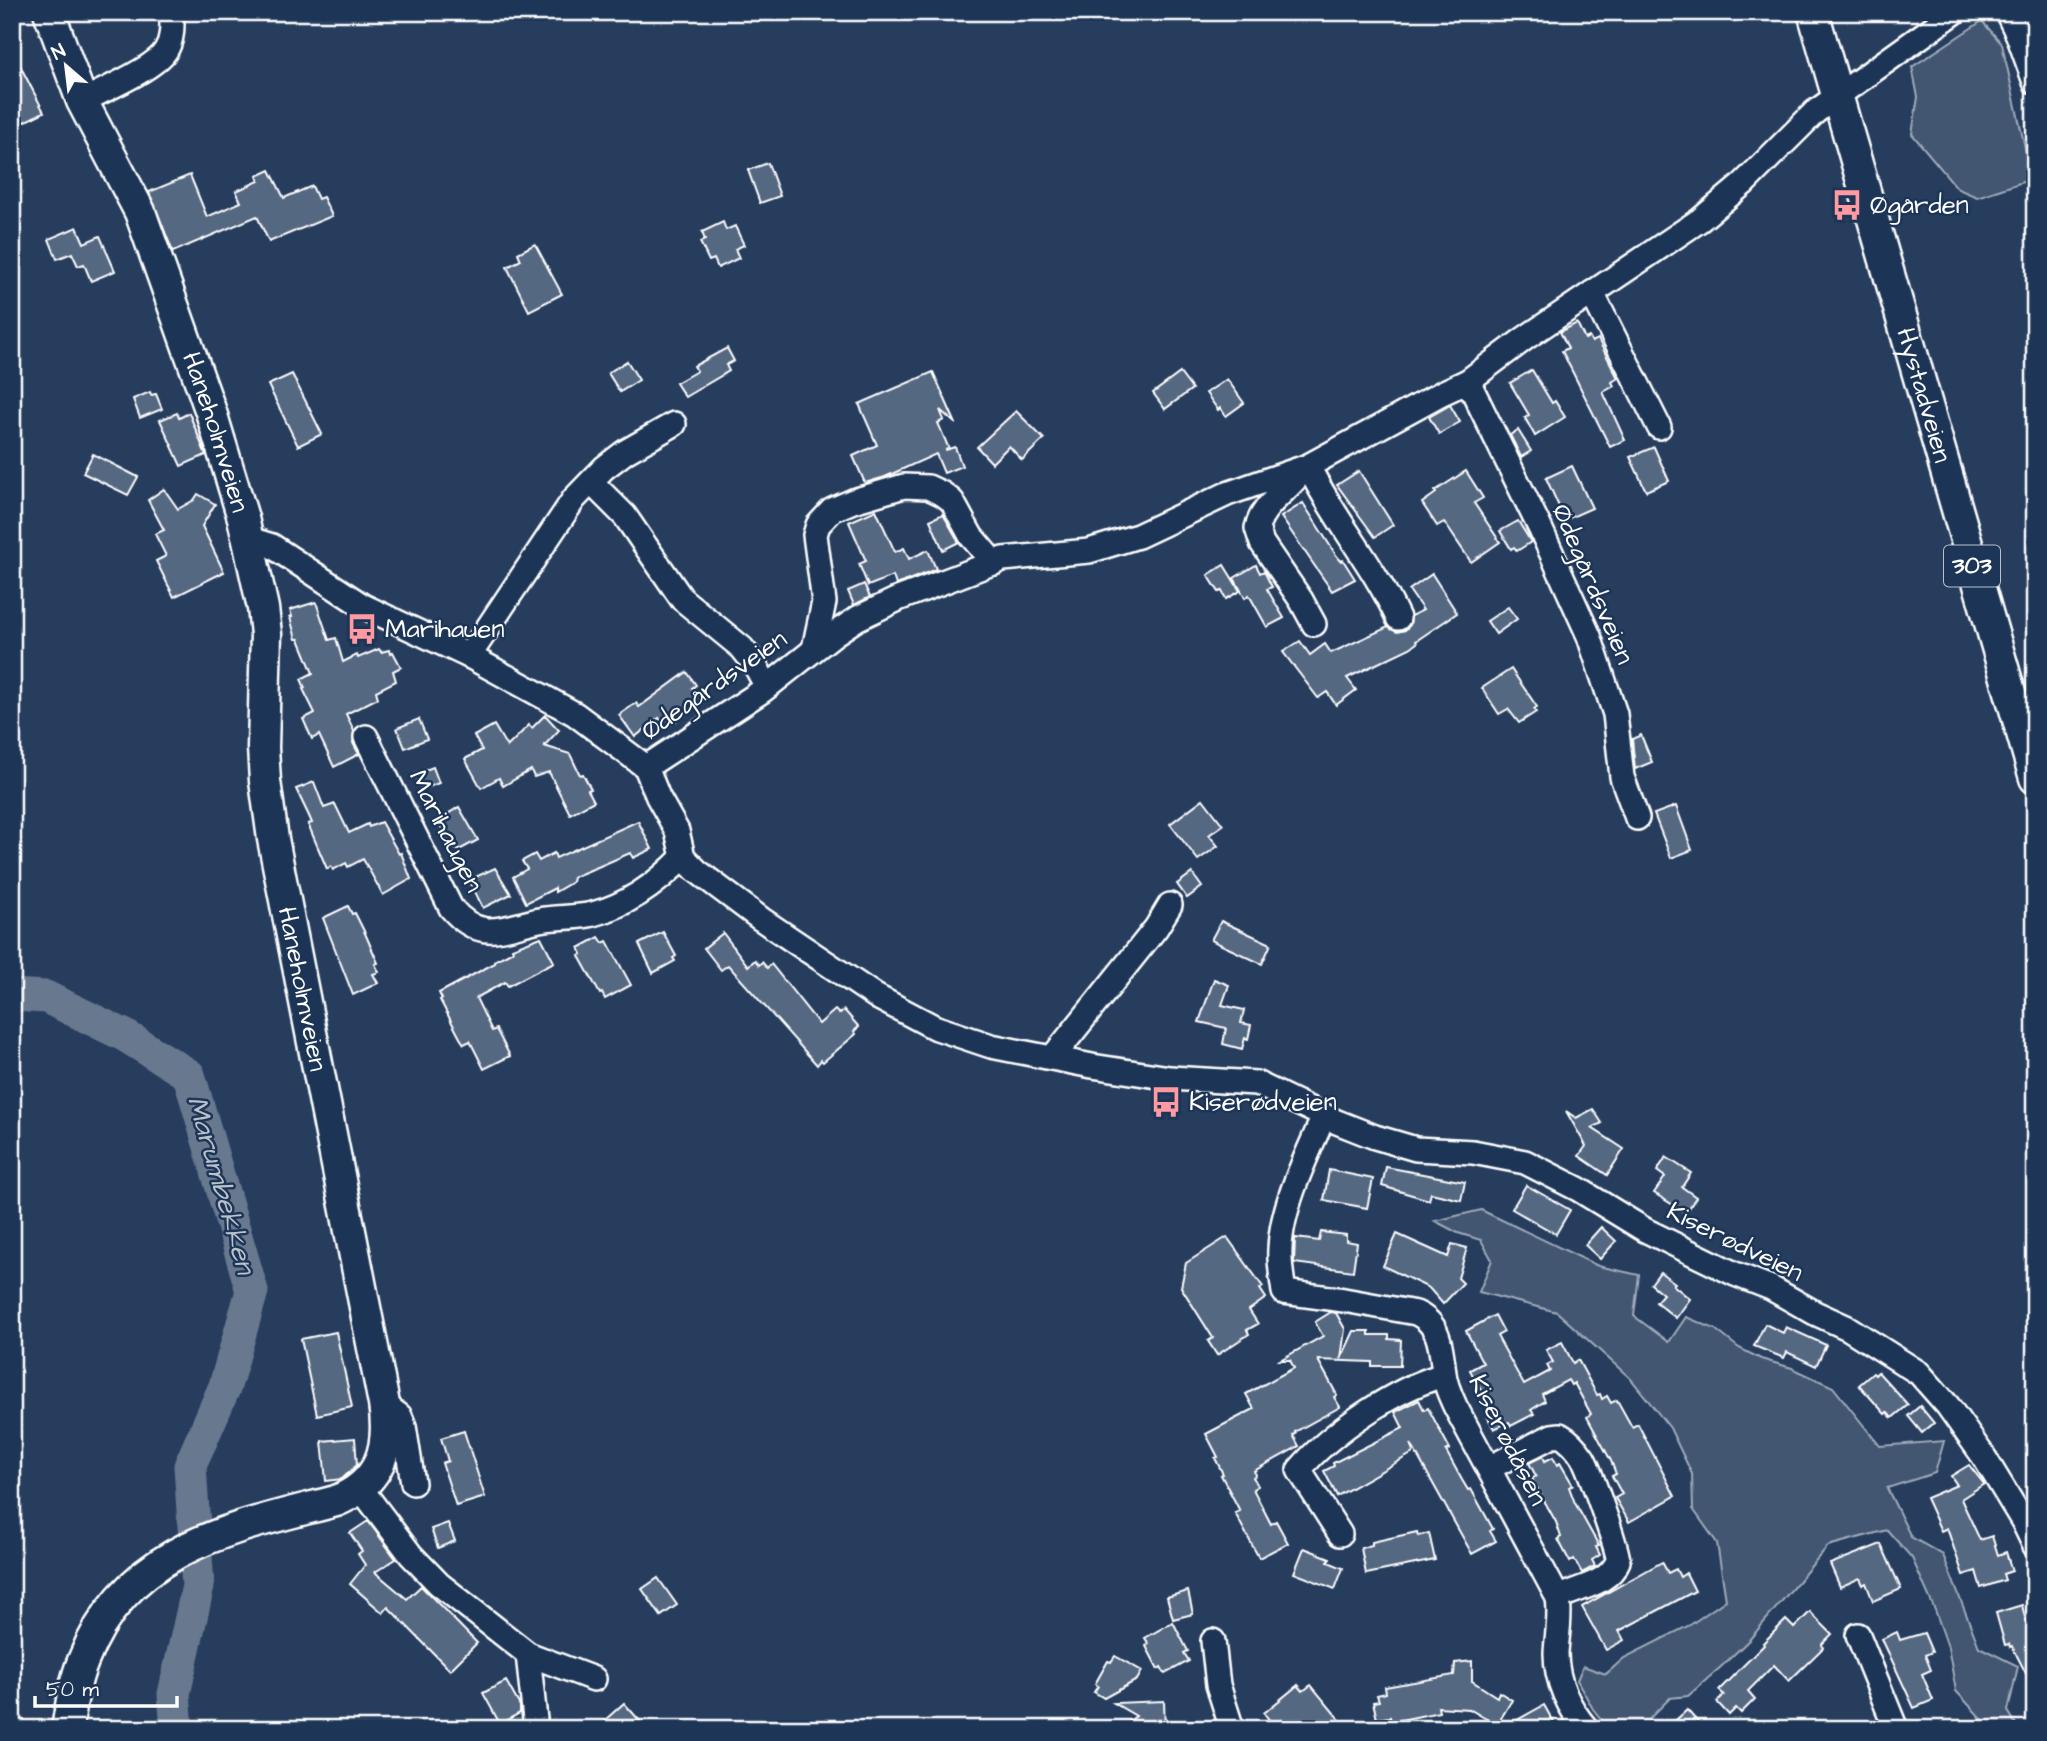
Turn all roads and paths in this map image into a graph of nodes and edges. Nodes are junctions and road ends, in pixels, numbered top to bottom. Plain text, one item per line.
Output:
1 (49, 12) edge
2 (172, 12) edge
3 (1813, 12) edge
4 (1955, 12) edge
5 (2007, 12) edge
6 (2035, 82) edge
7 (1836, 97) junction
8 (82, 101) junction
9 (1592, 293) junction
10 (1468, 381) junction
11 (674, 424) dead end
12 (1659, 427) dead end
13 (1306, 467) junction
14 (591, 482) junction
15 (249, 543) junction
16 (995, 563) junction
17 (1398, 618) dead end
18 (1314, 624) dead end
19 (814, 649) junction
20 (469, 656) junction
21 (767, 687) junction
22 (366, 737) dead end
23 (646, 766) junction
24 (2035, 778) edge
25 (1637, 818) dead end
26 (684, 858) junction
27 (1170, 905) dead end
28 (1052, 1058) junction
29 (1324, 1116) junction
30 (1444, 1375) junction
31 (384, 1404) junction
32 (1489, 1468) junction
33 (413, 1483) dead end
34 (357, 1491) junction
35 (1340, 1534) dead end
36 (2035, 1546) edge
37 (1558, 1598) junction
38 (1858, 1635) dead end
39 (1213, 1641) dead end
40 (528, 1654) junction
41 (594, 1679) dead end
42 (1578, 1726) edge
43 (66, 1729) edge
44 (536, 1729) edge
45 (1232, 1729) edge
46 (1896, 1729) edge

1 - 8 main road, Haneholmveien
2 - 8 street
3 - 7 main road, Hystadveien / 303
4 - 7 street, Ødegårdsveien
5 - 6 street
7 - 9 street, Ødegårdsveien
7 - 24 main road, Hystadveien / 303
8 - 15 main road, Haneholmveien
9 - 10 street, Ødegårdsveien
9 - 12 street
10 - 13 street, Ødegårdsveien
10 - 25 street, Ødegårdsveien
11 - 14 street
13 - 16 street, Ødegårdsveien
13 - 17 street
13 - 18 street, Ødegårdsveien
14 - 20 street
14 - 21 street
15 - 20 street
15 - 31 main road, Haneholmveien
16 - 19 street, Ødegårdsveien
16 - 19 street, Ødegårdsveien
19 - 21 street, Ødegårdsveien
20 - 23 street
21 - 23 street, Ødegårdsveien
22 - 26 street, Marihaugen
23 - 26 street, Kiserødveien
26 - 28 street, Kiserødveien
27 - 28 street
28 - 29 street, Kiserødveien
29 - 30 street, Kiserødåsen
29 - 36 street, Kiserødveien
30 - 32 street, Kiserødåsen
30 - 35 street
31 - 33 street
31 - 34 main road, Haneholmveien
32 - 37 street, Kiserødåsen
32 - 37 street
34 - 40 street
34 - 43 main road, Haneholmveien
37 - 42 street, Kiserødåsen
38 - 46 street
39 - 45 street
40 - 41 street
40 - 44 street

